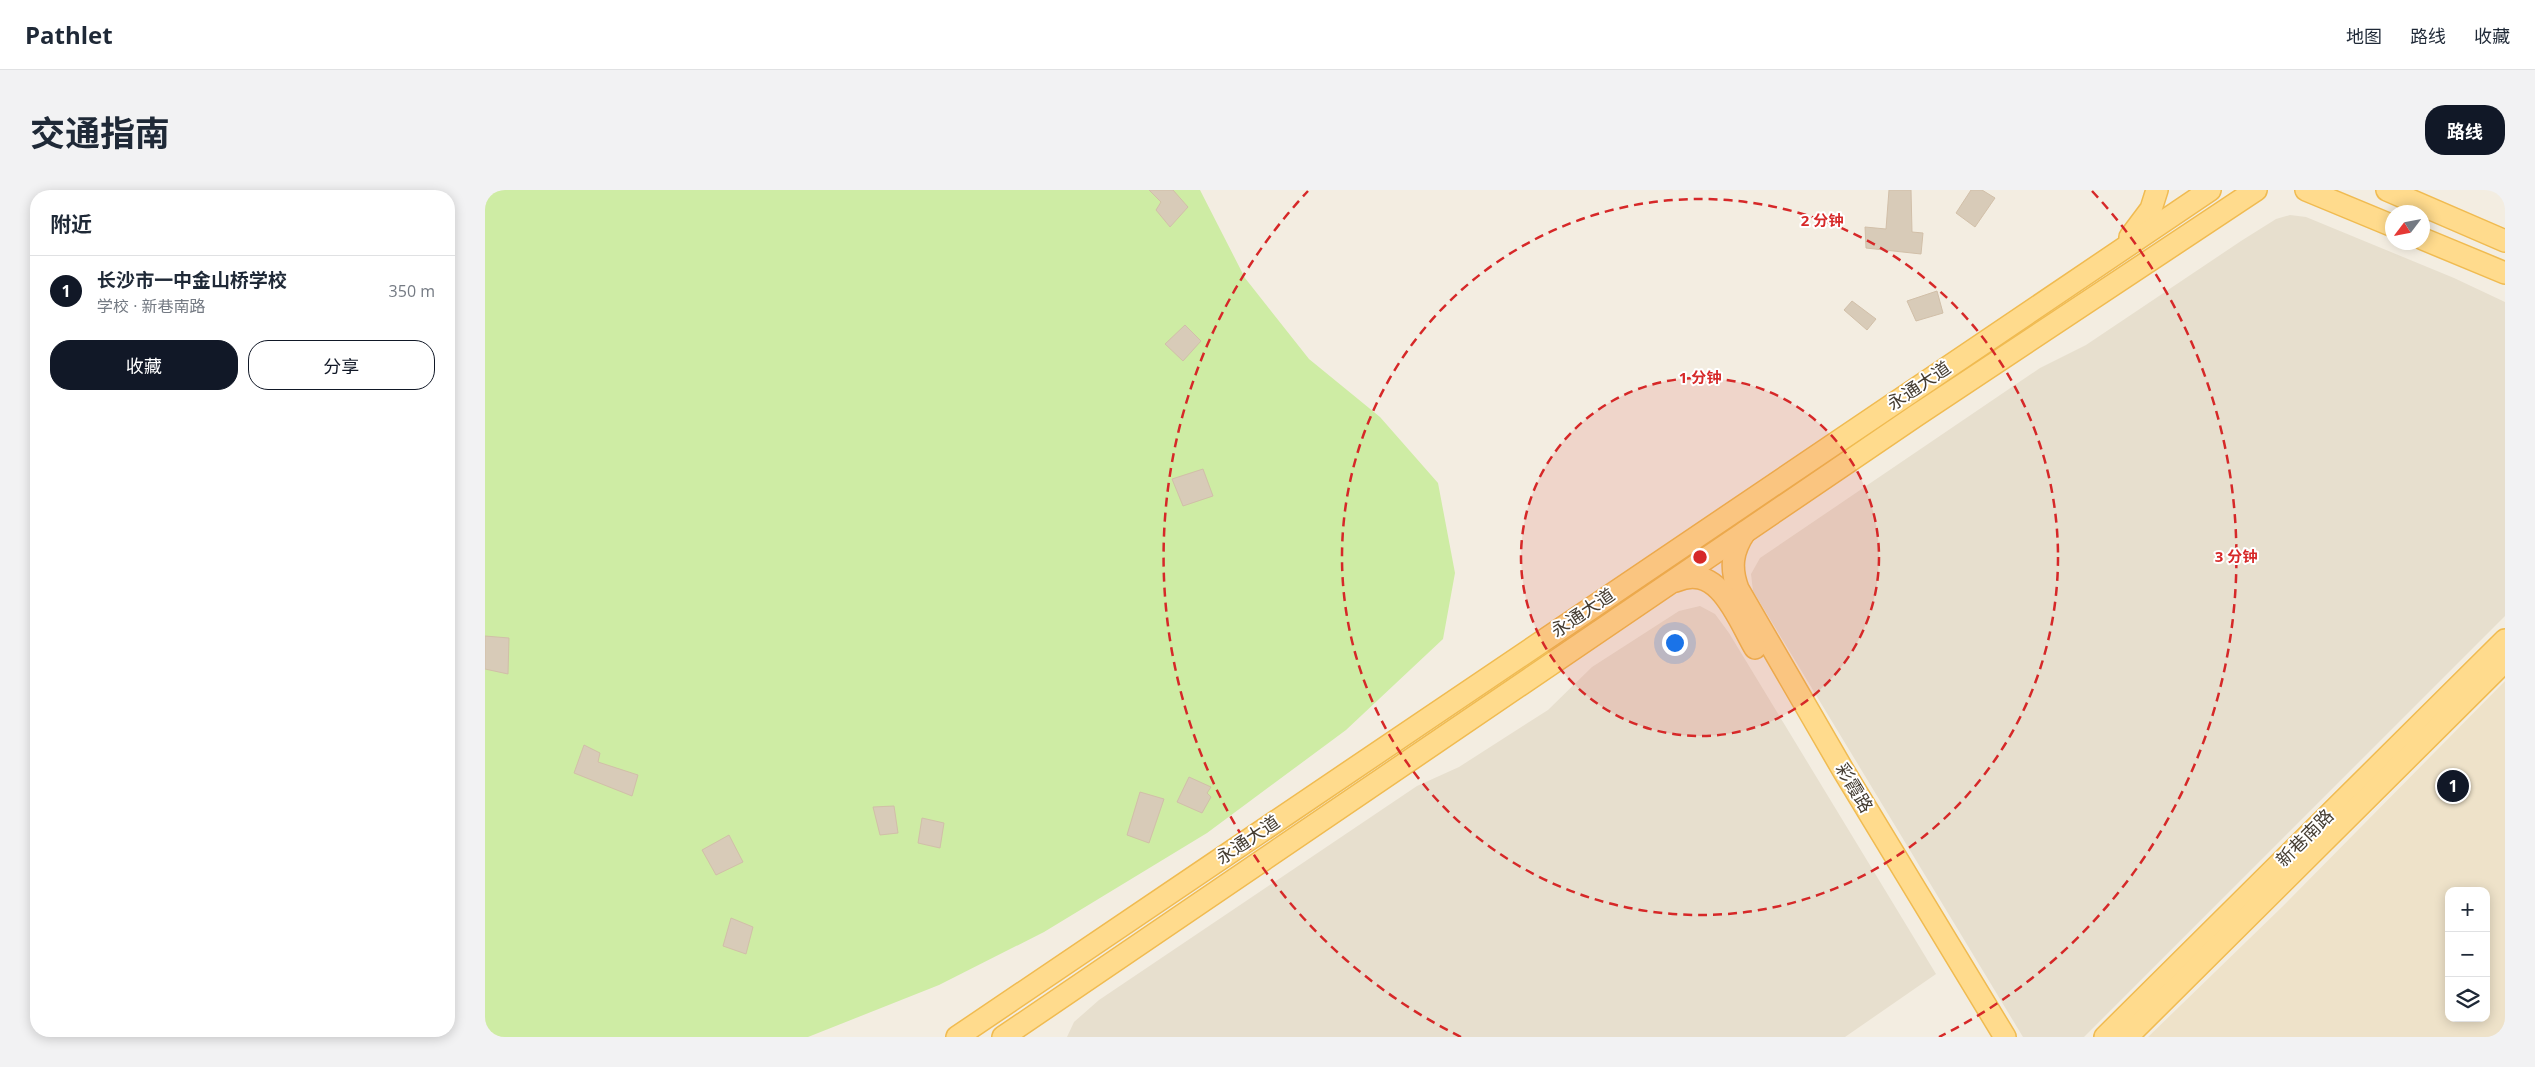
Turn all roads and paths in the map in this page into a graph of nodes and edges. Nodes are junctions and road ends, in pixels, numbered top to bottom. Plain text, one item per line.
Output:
1 (2157, 190) edge
2 (2210, 190) edge
3 (2256, 190) edge
4 (2272, 190) edge
5 (2306, 190) edge
6 (2387, 190) edge
7 (2238, 202) junction
8 (2385, 223) edge
9 (2505, 241) edge
10 (2430, 242) edge
11 (2112, 256) junction
12 (2505, 273) edge
13 (1745, 532) junction
14 (1667, 586) junction
15 (2505, 640) edge
16 (2505, 661) edge
17 (994, 1012) junction
18 (980, 1031) edge
19 (1012, 1036) edge
20 (957, 1037) edge
21 (1990, 1037) edge
22 (2005, 1037) edge
23 (2105, 1037) edge
24 (2127, 1037) edge

1 - 11 main road
2 - 11 main road, 永通大道
3 - 7 main road, 永通大道
4 - 7 main road
5 - 8 main road
6 - 9 main road
7 - 13 main road, 永通大道
10 - 12 main road
11 - 17 main road, 永通大道
13 - 14 main road, 永通大道
13 - 22 main road, 彩霞路
14 - 19 main road, 永通大道
14 - 21 main road, 彩霞路
15 - 23 main road, 新巷南路
16 - 24 main road, 新巷南路
17 - 18 main road, 永通大道
17 - 19 main road
18 - 20 main road, 永通大道

